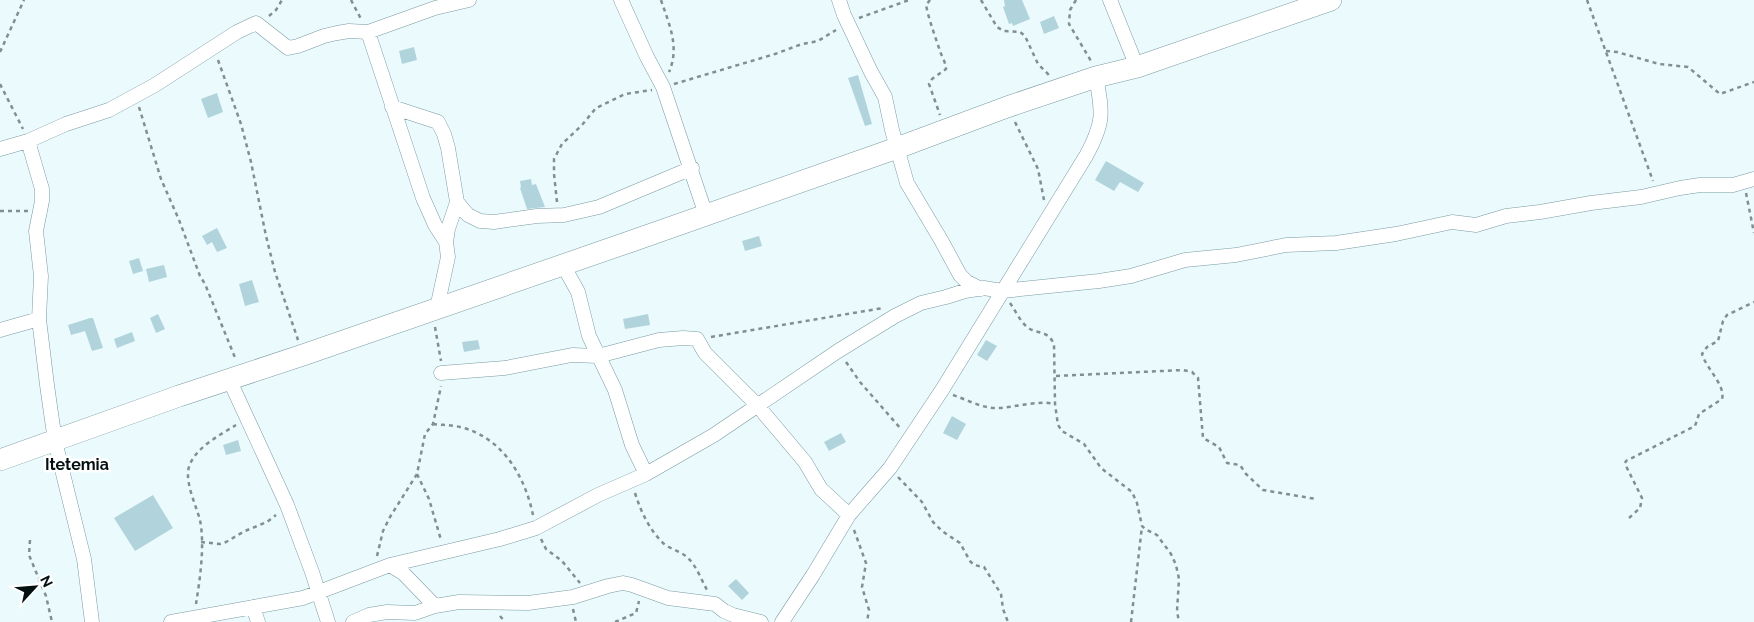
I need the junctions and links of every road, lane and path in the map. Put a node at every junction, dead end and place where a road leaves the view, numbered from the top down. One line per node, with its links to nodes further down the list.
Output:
1 (24, 0): 21 (path)
2 (282, 0): 16 (path)
3 (351, 0): 18 (path)
4 (469, 0): 18 (street)
5 (621, 0): 26 (street)
6 (661, 0): 26 (path)
7 (839, 0): 17 (street)
8 (909, 0): 17 (path)
9 (930, 0): 15 (path)
10 (981, 0): 27 (path)
11 (1076, 0): 23 (path)
12 (1110, 0): 22 (street)
13 (1331, 0): 22 (highway)
14 (1587, 0): 20 (path)
15 (926, 2): 31 (path)
16 (256, 23): 18 (street); 19 (street)
17 (849, 24): 26 (path); 33 (street)
18 (368, 32): 29 (street)
19 (214, 46): 28 (street); 56 (path)
20 (1606, 51): 24 (path); 37 (path)
21 (0, 52)
22 (1137, 67): 23 (highway)
23 (1096, 77): 27 (highway); 42 (street)
24 (1754, 82)
25 (0, 84): 32 (path)
26 (662, 87): 35 (street); 43 (path)
27 (1066, 87): 30 (highway)
28 (136, 96): 32 (street); 60 (path)
29 (392, 106): 38 (street); 45 (street)
30 (1007, 107): 31 (highway); 42 (path)
31 (946, 130): 33 (highway)
32 (28, 141): 34 (street); 40 (street)
33 (897, 148): 41 (highway); 47 (street)
34 (0, 149)
35 (692, 168): 41 (street); 43 (street)
36 (1750, 181): 37 (street); 44 (path)
37 (1658, 194): 48 (street)
38 (457, 202): 43 (street); 45 (street)
39 (0, 211): 40 (path)
40 (40, 213): 52 (street)
41 (706, 215): 46 (highway)
42 (1049, 215): 48 (street)
43 (556, 216)
44 (1754, 233)
45 (446, 242): 51 (street)
46 (563, 265): 51 (highway); 57 (street)
47 (981, 289): 48 (street); 55 (street)
48 (1002, 291): 59 (path); 61 (street)
49 (1754, 302): 76 (path)
50 (888, 306): 54 (path)
51 (437, 308): 56 (highway); 58 (path)
52 (39, 319): 53 (street); 67 (street)
53 (0, 330)
54 (697, 339): 57 (street); 63 (street)
55 (838, 351): 63 (street); 66 (path)
56 (304, 355): 60 (highway)
57 (598, 356): 58 (street); 71 (street)
58 (441, 374): 65 (path)
59 (1056, 376): 62 (path); 73 (path)
60 (235, 377): 64 (street); 67 (highway)
61 (942, 390): 62 (path); 66 (street)
62 (1055, 404): 77 (path)
63 (756, 405): 71 (street); 75 (street)
64 (246, 418): 74 (street); 80 (path)
65 (433, 424): 70 (path); 78 (path)
66 (910, 440): 69 (street)
67 (55, 441): 68 (highway); 92 (street)
68 (0, 460)
69 (890, 468): 75 (street); 101 (path)
70 (417, 474): 81 (path); 83 (path)
71 (646, 474): 72 (street)
72 (630, 480): 78 (street); 87 (path)
73 (1316, 499)
74 (287, 506): 80 (path); 84 (street)
75 (849, 515): 99 (street); 100 (path)
76 (1630, 518)
77 (1142, 526): 102 (path); 103 (path)
78 (536, 528): 81 (street); 85 (path)
79 (30, 540): 91 (path)
80 (201, 542): 90 (path)
81 (444, 551): 82 (street)
82 (390, 564): 83 (street); 88 (street)
83 (373, 571): 84 (street)
84 (318, 592): 89 (street); 95 (street)
85 (587, 592): 86 (street); 88 (street)
86 (649, 592): 87 (street); 97 (path)
87 (714, 604): 98 (street)
88 (435, 606): 96 (street)
89 (252, 607): 90 (street); 94 (street)
90 (194, 618): 93 (street)
91 (52, 622)
92 (92, 622)
93 (171, 622)
94 (258, 622)
95 (328, 622)
96 (353, 622)
97 (615, 622)
98 (761, 622)
99 (780, 622)
100 (867, 622)
101 (1008, 622)
102 (1131, 622)
103 (1180, 622)

